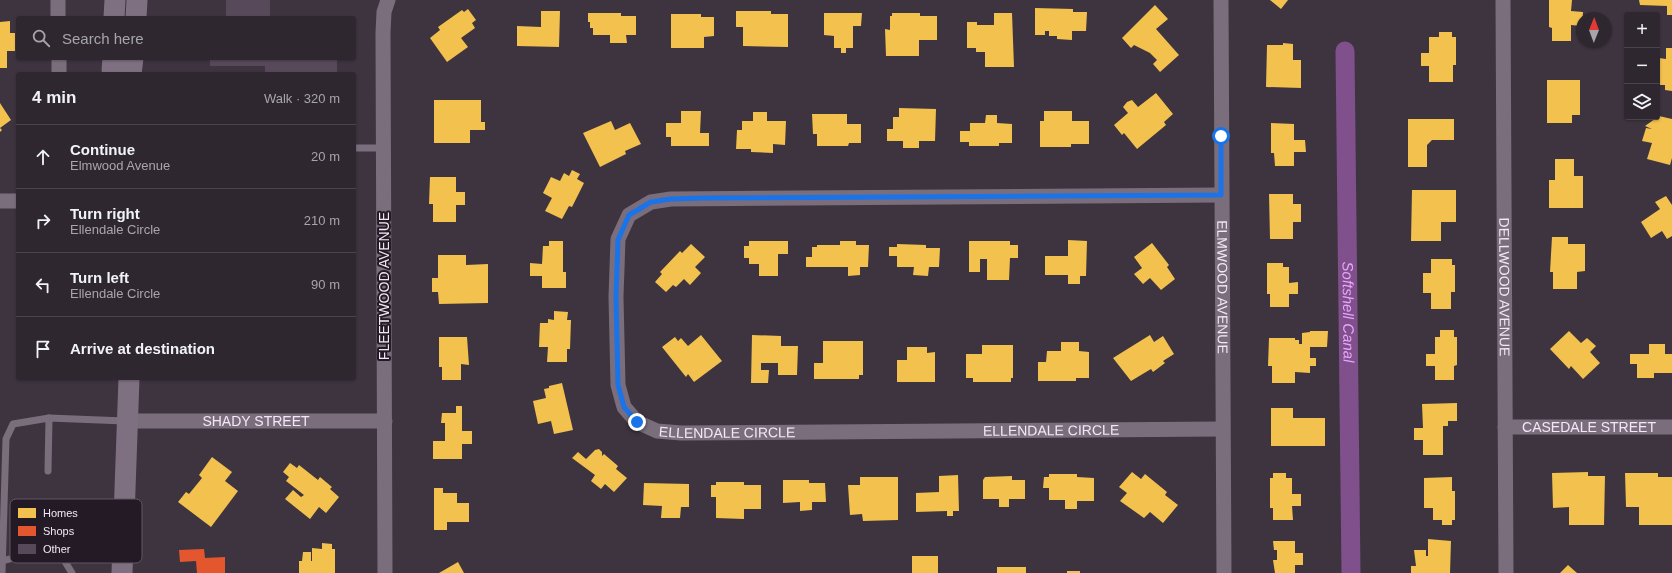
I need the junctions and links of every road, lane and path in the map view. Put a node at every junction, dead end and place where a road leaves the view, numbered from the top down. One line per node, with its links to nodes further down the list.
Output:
1 (58, 0): 6 (street)
2 (137, 0): 7 (main road)
3 (388, 0): 15 (street, FLEETWOOD AVENUE)
4 (1221, 0): 16 (street, ELMWOOD AVENUE)
5 (1503, 0): 24 (street, DELLWOOD AVENUE)
6 (58, 16)
7 (136, 16)
8 (59, 60): 11 (street)
9 (113, 60): 12 (main road)
10 (133, 60): 13 (main road)
11 (59, 72)
12 (114, 72)
13 (131, 72)
14 (356, 148): 15 (lane)
15 (384, 148): 22 (street, FLEETWOOD AVENUE)
16 (1221, 195): 25 (street, ELMWOOD AVENUE); 25 (street, ELLENDALE CIRCLE)
17 (0, 201): 18 (street)
18 (16, 201)
19 (129, 380): 21 (main road)
20 (49, 418): 21 (lane); 26 (lane); 29 (lane)
21 (127, 421): 22 (street, SHADY STREET); 27 (main road)
22 (385, 421): 35 (street, FLEETWOOD AVENUE)
23 (1672, 427): 24 (street, CASEDALE STREET)
24 (1505, 428): 37 (street, DELLWOOD AVENUE)
25 (1222, 429): 36 (street, ELMWOOD AVENUE)
26 (48, 471)
27 (124, 499)
28 (10, 559): 29 (lane)
29 (2, 561): 32 (lane)
30 (66, 563): 33 (lane)
31 (122, 563): 34 (main road)
32 (2, 573)
33 (72, 573)
34 (122, 573)
35 (385, 573)
36 (1224, 573)
37 (1506, 573)

